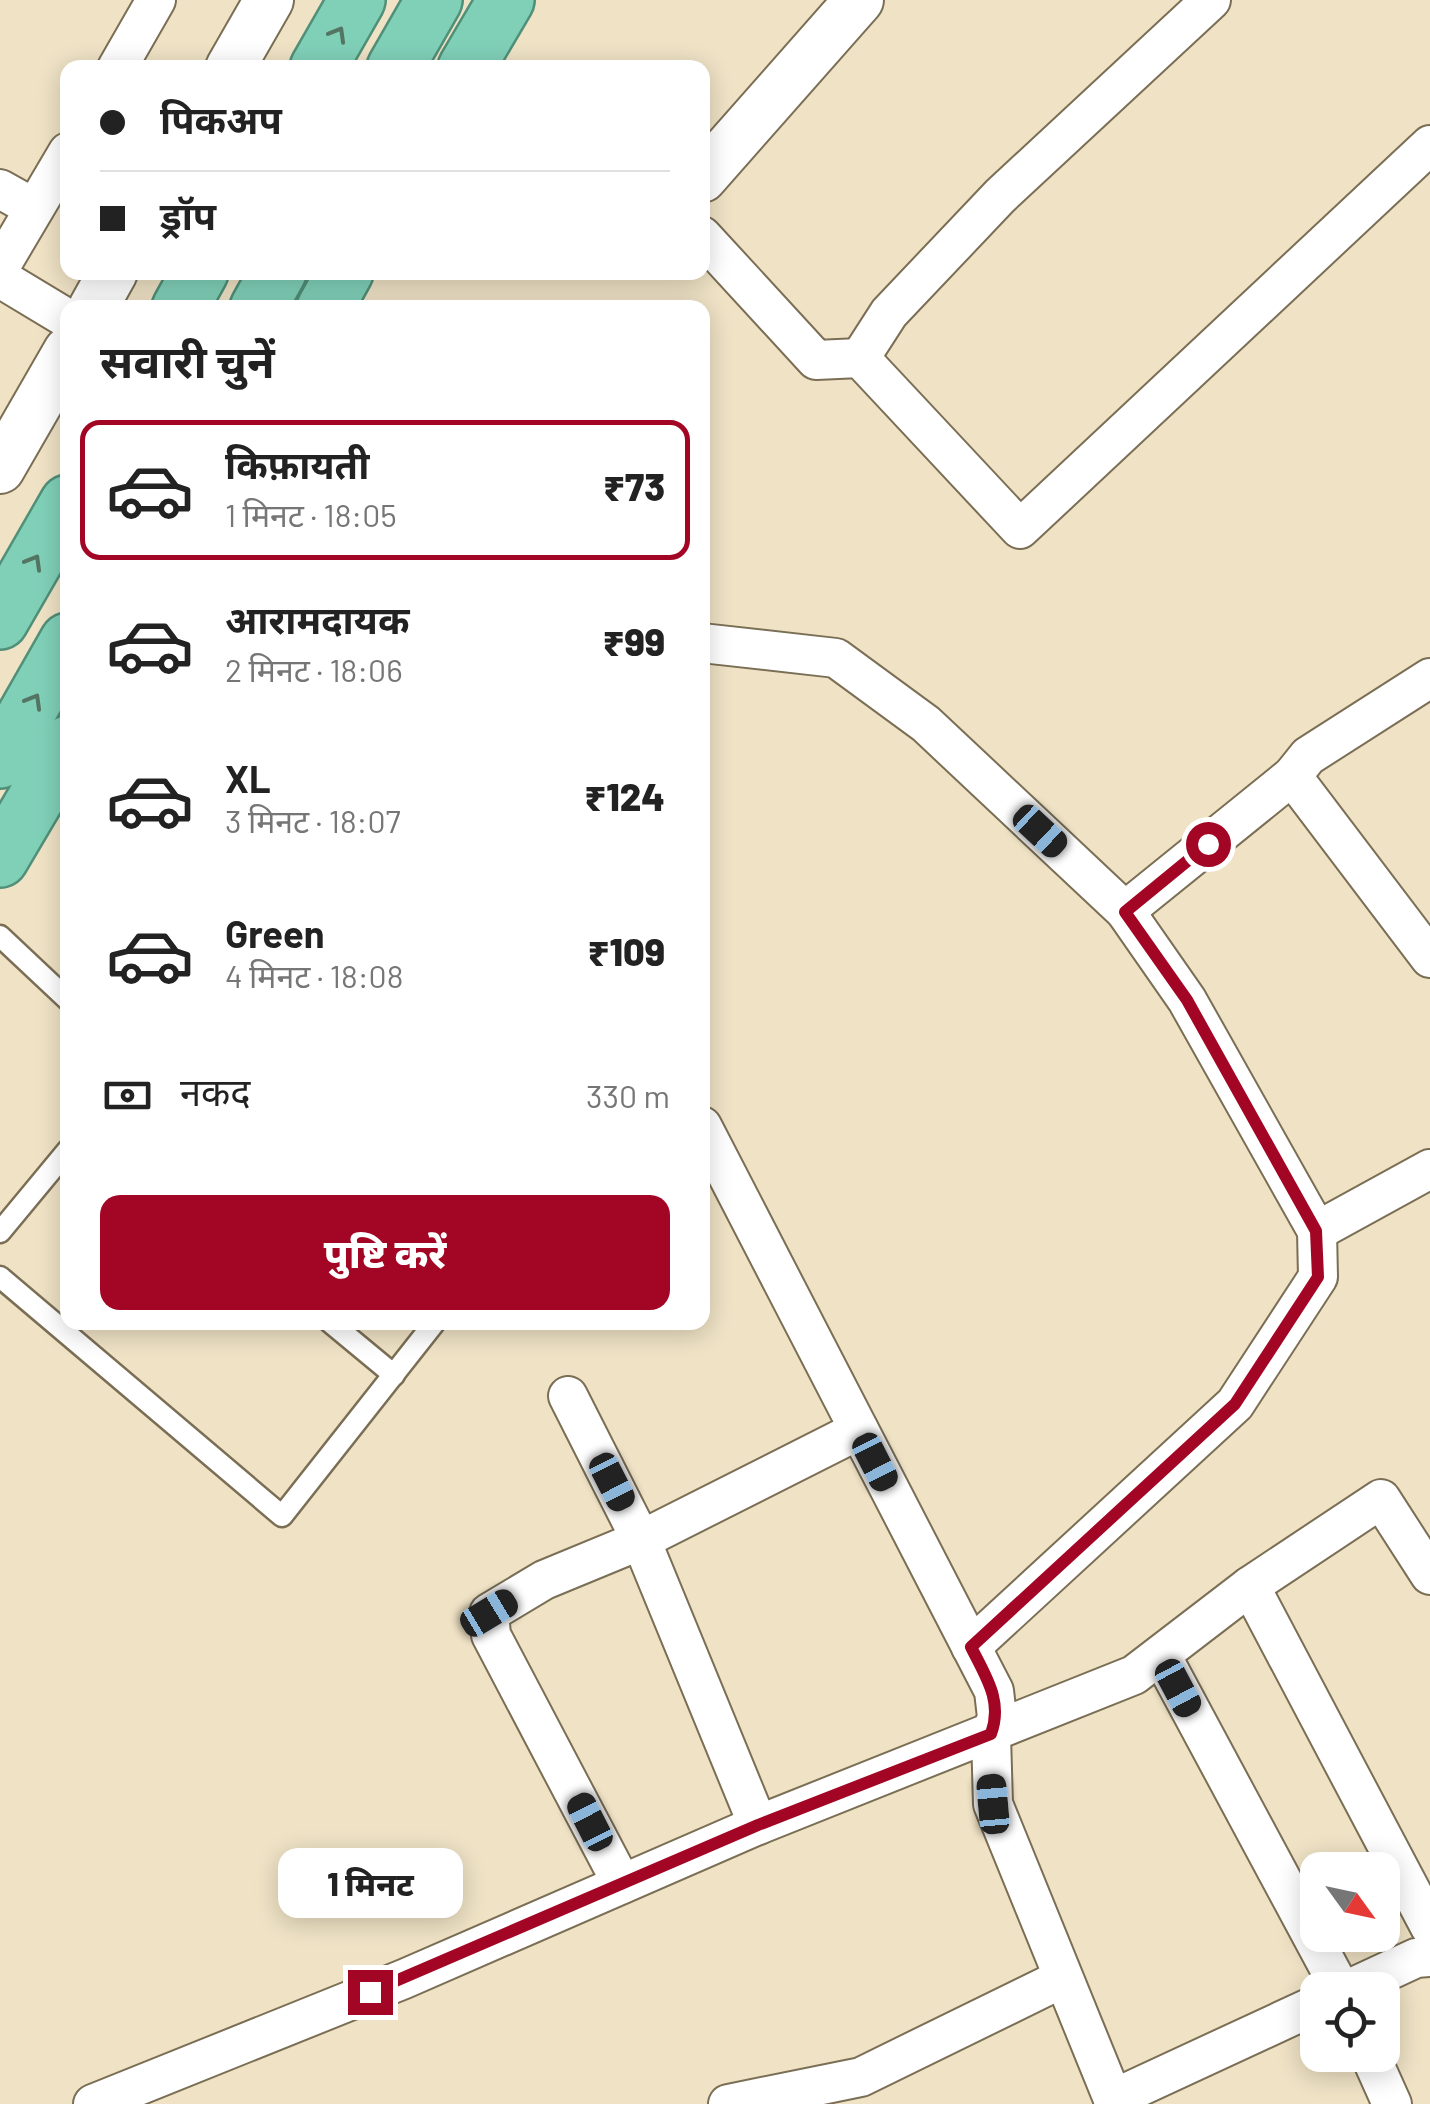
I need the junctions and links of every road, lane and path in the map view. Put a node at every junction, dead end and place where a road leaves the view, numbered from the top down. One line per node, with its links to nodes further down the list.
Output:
1 (156, 0): 8 (street)
2 (269, 0): 9 (street)
3 (357, 0): 10 (highway, one-way to 3)
4 (434, 0): 11 (highway)
5 (506, 0): 12 (highway)
6 (859, 0): 15 (street)
7 (1211, 0): 22 (street)
8 (122, 60)
9 (235, 60)
10 (323, 60)
11 (400, 60)
12 (476, 60)
13 (1430, 145): 22 (street)
14 (60, 165): 17 (street)
15 (710, 169)
16 (0, 189): 17 (street)
17 (34, 208): 19 (street)
18 (710, 245): 22 (street)
19 (0, 267)
20 (0, 278): 21 (street)
21 (60, 314)
22 (860, 358)
23 (60, 365): 24 (street)
24 (0, 469)
25 (60, 517): 26 (highway, one-way to 25)
26 (0, 622)
27 (710, 645): 34 (street)
28 (60, 656): 31 (highway, one-way to 28)
29 (1430, 678): 32 (street)
30 (60, 758): 33 (highway)
31 (0, 760)
32 (1292, 776): 34 (street); 36 (street)
33 (0, 859)
34 (1125, 912): 41 (street)
35 (0, 936): 37 (lane)
36 (1430, 958)
37 (60, 992)
38 (710, 1141): 50 (street)
39 (60, 1160): 42 (lane)
40 (1430, 1169): 41 (street)
41 (1316, 1231): 54 (street)
42 (0, 1232)
43 (0, 1277): 44 (lane)
44 (60, 1328)
45 (63, 1330): 48 (lane)
46 (340, 1330): 48 (lane)
47 (429, 1330): 48 (lane)
48 (394, 1375)
49 (568, 1396): 51 (street)
50 (860, 1430): 51 (street); 54 (street)
51 (642, 1540): 57 (street); 58 (street)
52 (1430, 1575): 53 (street)
53 (1250, 1586): 55 (street); 59 (street)
54 (971, 1647): 56 (street)
55 (1160, 1655): 56 (street); 61 (street)
56 (991, 1734): 57 (street); 63 (street)
57 (758, 1825): 58 (street)
58 (622, 1884): 68 (street)
59 (1430, 1928)
60 (1430, 1957): 62 (street)
61 (1334, 1972)
62 (1384, 1972)
63 (1063, 1978): 66 (street); 67 (street)
64 (1300, 2013): 67 (street)
65 (1378, 2072): 70 (street)
66 (866, 2090): 69 (street)
67 (1114, 2101)
68 (93, 2104)
69 (728, 2104)
70 (1392, 2104)

